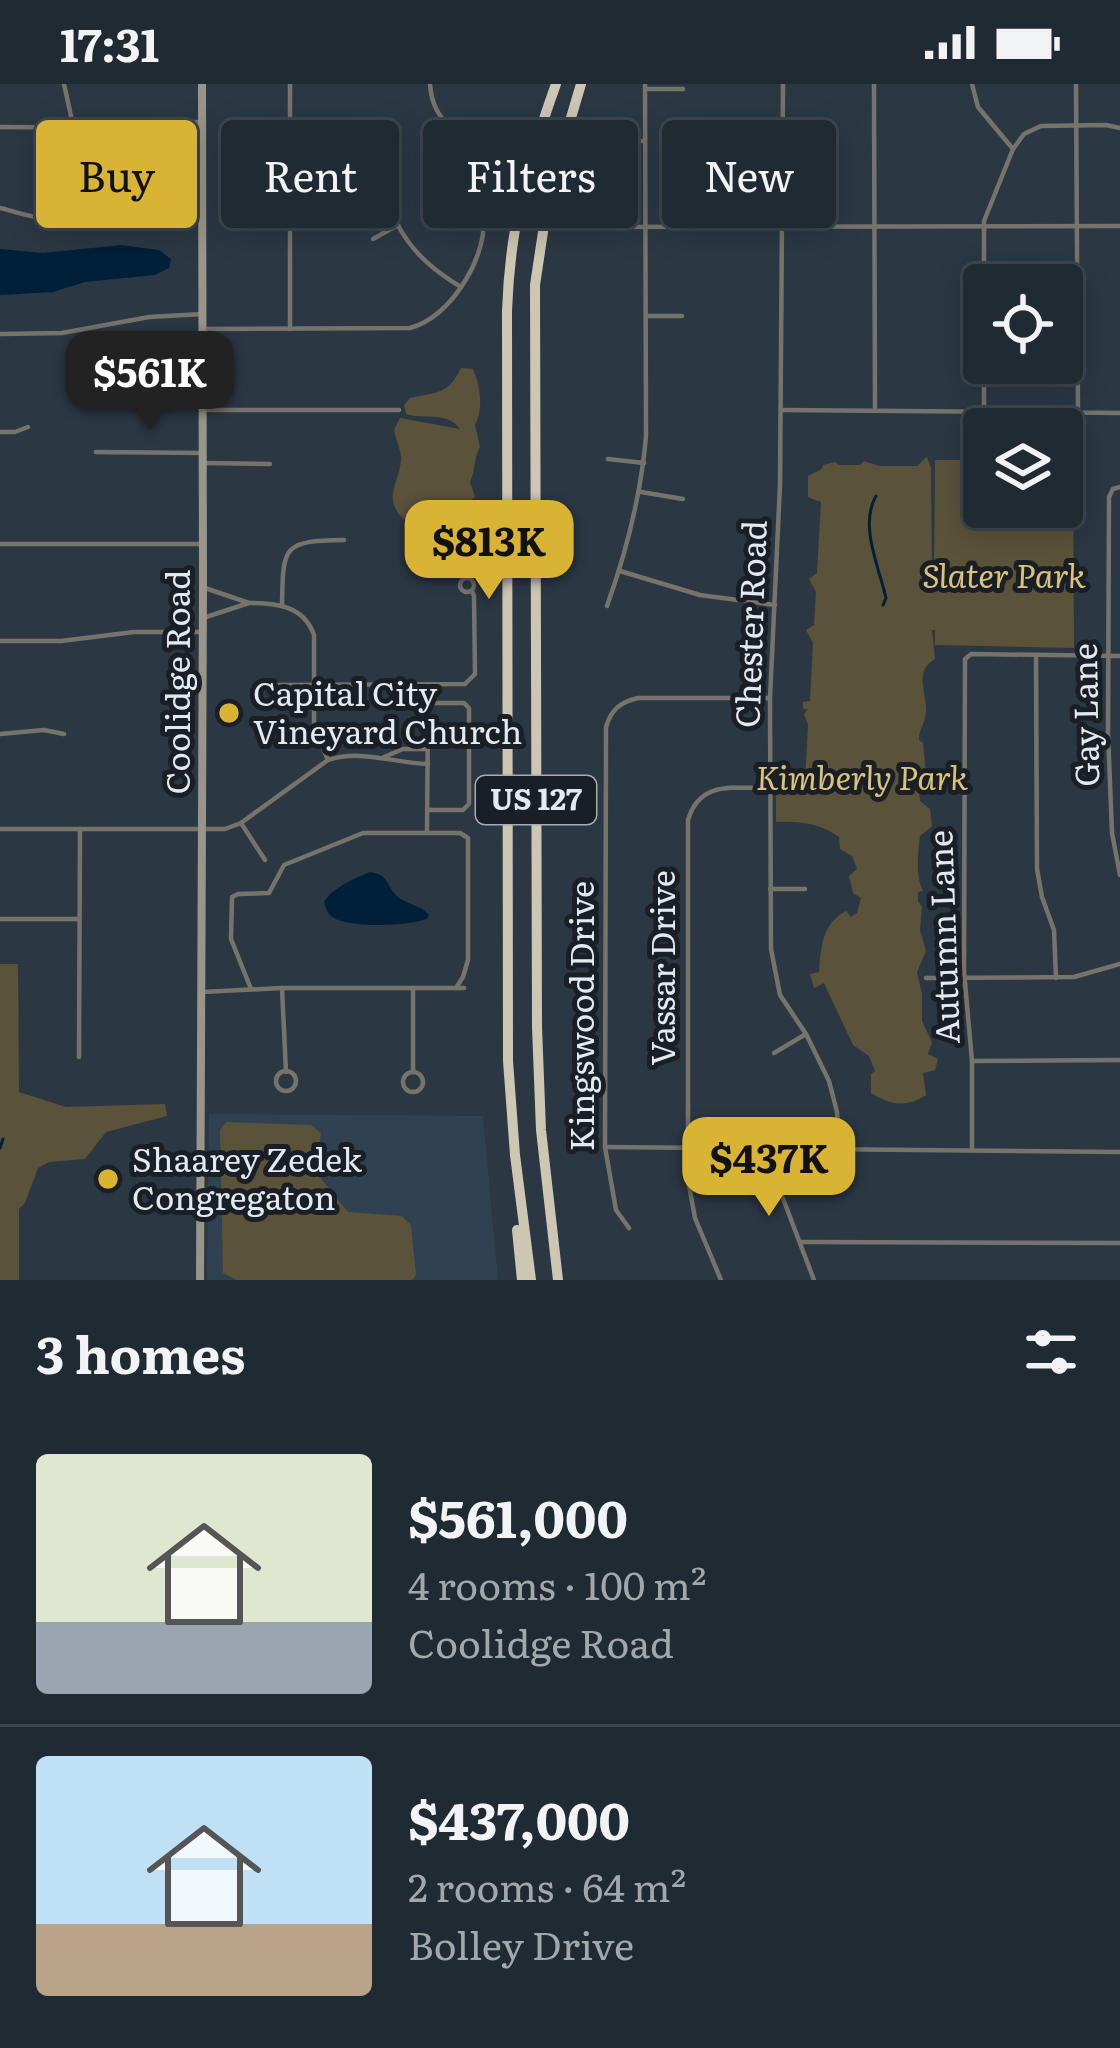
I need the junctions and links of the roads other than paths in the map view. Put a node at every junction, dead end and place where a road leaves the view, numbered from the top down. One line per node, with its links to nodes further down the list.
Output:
1 (202, 84): 17 (street, Coolidge Road)
2 (290, 84): 14 (street)
3 (430, 84): 43 (street)
4 (556, 84): 131 (highway, US 127)
5 (583, 84): 138 (highway, US 127)
6 (783, 84): 15 (street, Chester Road)
7 (874, 84): 40 (street)
8 (972, 84): 26 (street)
9 (1076, 84): 18 (street)
10 (68, 86): 13 (street)
11 (645, 86): 12 (street); 25 (street)
12 (683, 88)
13 (70, 120)
14 (290, 120)
15 (783, 120)
16 (197, 122): 17 (street)
17 (202, 122): 23 (street, Coolidge Road)
18 (1076, 125): 21 (street); 26 (street); 32 (street)
19 (0, 127): 20 (street)
20 (36, 128)
21 (1120, 128)
22 (197, 134): 23 (street)
23 (202, 134): 44 (street, Coolidge Road)
24 (638, 141): 25 (street)
25 (645, 141): 36 (street)
26 (1013, 149): 41 (street)
27 (85, 178): 27 (street)
28 (0, 208): 29 (street)
29 (36, 216)
30 (399, 226): 43 (street)
31 (1120, 226): 32 (street)
32 (1077, 227): 41 (street); 51 (street)
33 (290, 228): 48 (street)
34 (393, 228): 42 (street)
35 (638, 228): 36 (street)
36 (646, 228): 37 (street); 45 (street)
37 (662, 228)
38 (783, 228): 54 (street, Chester Road)
39 (836, 228): 40 (street)
40 (875, 228): 41 (street); 55 (street)
41 (983, 228): 50 (street)
42 (373, 239)
43 (461, 287): 48 (street)
44 (203, 314): 47 (street, Coolidge Road); 49 (street)
45 (646, 316): 46 (street); 64 (street)
46 (682, 316)
47 (203, 328): 48 (street); 52 (street, Coolidge Road)
48 (290, 329)
49 (0, 334)
50 (984, 408)
51 (1078, 408)
52 (203, 410): 53 (street); 62 (street, Coolidge Road)
53 (399, 410)
54 (781, 410): 55 (street); 77 (street, Chester Road)
55 (874, 410): 56 (street)
56 (963, 411)
57 (1083, 413): 58 (street)
58 (1120, 413)
59 (28, 427): 60 (street)
60 (0, 432)
61 (96, 452): 62 (street)
62 (203, 458): 65 (street); 71 (street, Coolidge Road)
63 (608, 459): 64 (street)
64 (644, 463): 67 (street)
65 (270, 464)
66 (1120, 487): 83 (street, Gay Lane)
67 (640, 492): 68 (street); 72 (street)
68 (683, 500)
69 (344, 540): 76 (street)
70 (0, 544): 71 (street)
71 (203, 544): 73 (street, Coolidge Road)
72 (620, 571): 77 (street); 78 (street)
73 (203, 587): 75 (street); 79 (street, Coolidge Road)
74 (472, 591): 86 (street)
75 (250, 603): 76 (street); 79 (street)
76 (282, 605): 86 (street)
77 (775, 605): 87 (street, Chester Road)
78 (607, 606)
79 (203, 618): 80 (street, Coolidge Road)
80 (203, 632): 81 (street); 101 (street, Coolidge Road)
81 (0, 641)
82 (1036, 655): 83 (street); 112 (street, Autumn Lane); 113 (street)
83 (1109, 656): 84 (street); 103 (street, Gay Lane)
84 (1120, 656)
85 (274, 685): 86 (street)
86 (314, 685): 93 (street)
87 (770, 698): 96 (street, Chester Road); 125 (street, Kingswood Drive)
88 (0, 734): 89 (street)
89 (64, 734)
90 (428, 748): 91 (street); 95 (street); 97 (street)
91 (398, 750): 92 (street); 94 (street)
92 (384, 757): 93 (street); 94 (street)
93 (328, 760): 98 (street)
94 (398, 763): 95 (street)
95 (428, 764): 97 (street)
96 (770, 788): 106 (street, Chester Road); 126 (street, Vassar Drive)
97 (428, 810): 102 (street)
98 (242, 823): 101 (street); 104 (street)
99 (0, 829): 100 (street)
100 (80, 829): 101 (street); 109 (street)
101 (201, 830): 117 (street, Coolidge Road)
102 (428, 832): 115 (street); 116 (street)
103 (1116, 832): 105 (street, Gay Lane)
104 (265, 860)
105 (1120, 875)
106 (770, 889): 107 (street); 118 (street, Chester Road)
107 (806, 889)
108 (0, 919): 109 (street)
109 (79, 919): 120 (street)
110 (1120, 964): 113 (street)
111 (926, 978): 112 (street)
112 (965, 978): 113 (street); 122 (street, Autumn Lane)
113 (1056, 978)
114 (282, 988): 115 (street); 116 (street); 123 (street)
115 (413, 988): 124 (street)
116 (251, 989): 117 (street)
117 (202, 992): 135 (street, Coolidge Road)
118 (806, 1034): 119 (street); 128 (street, Chester Road)
119 (774, 1053)
120 (79, 1058)
121 (1120, 1060): 122 (street)
122 (972, 1061): 129 (street, Autumn Lane)
123 (286, 1072)
124 (413, 1072)
125 (605, 1147): 126 (street); 132 (street, Kingswood Drive)
126 (687, 1148): 127 (street); 139 (street, Vassar Drive)
127 (776, 1149): 128 (street); 133 (street)
128 (839, 1149): 129 (street)
129 (973, 1150): 130 (street)
130 (1120, 1152)
131 (514, 1155): 136 (highway); 137 (highway, US 127)
132 (629, 1228)
133 (801, 1242): 134 (street); 140 (street)
134 (1120, 1243)
135 (200, 1280)
136 (522, 1280)
137 (531, 1280)
138 (562, 1280)
139 (721, 1280)
140 (814, 1280)

